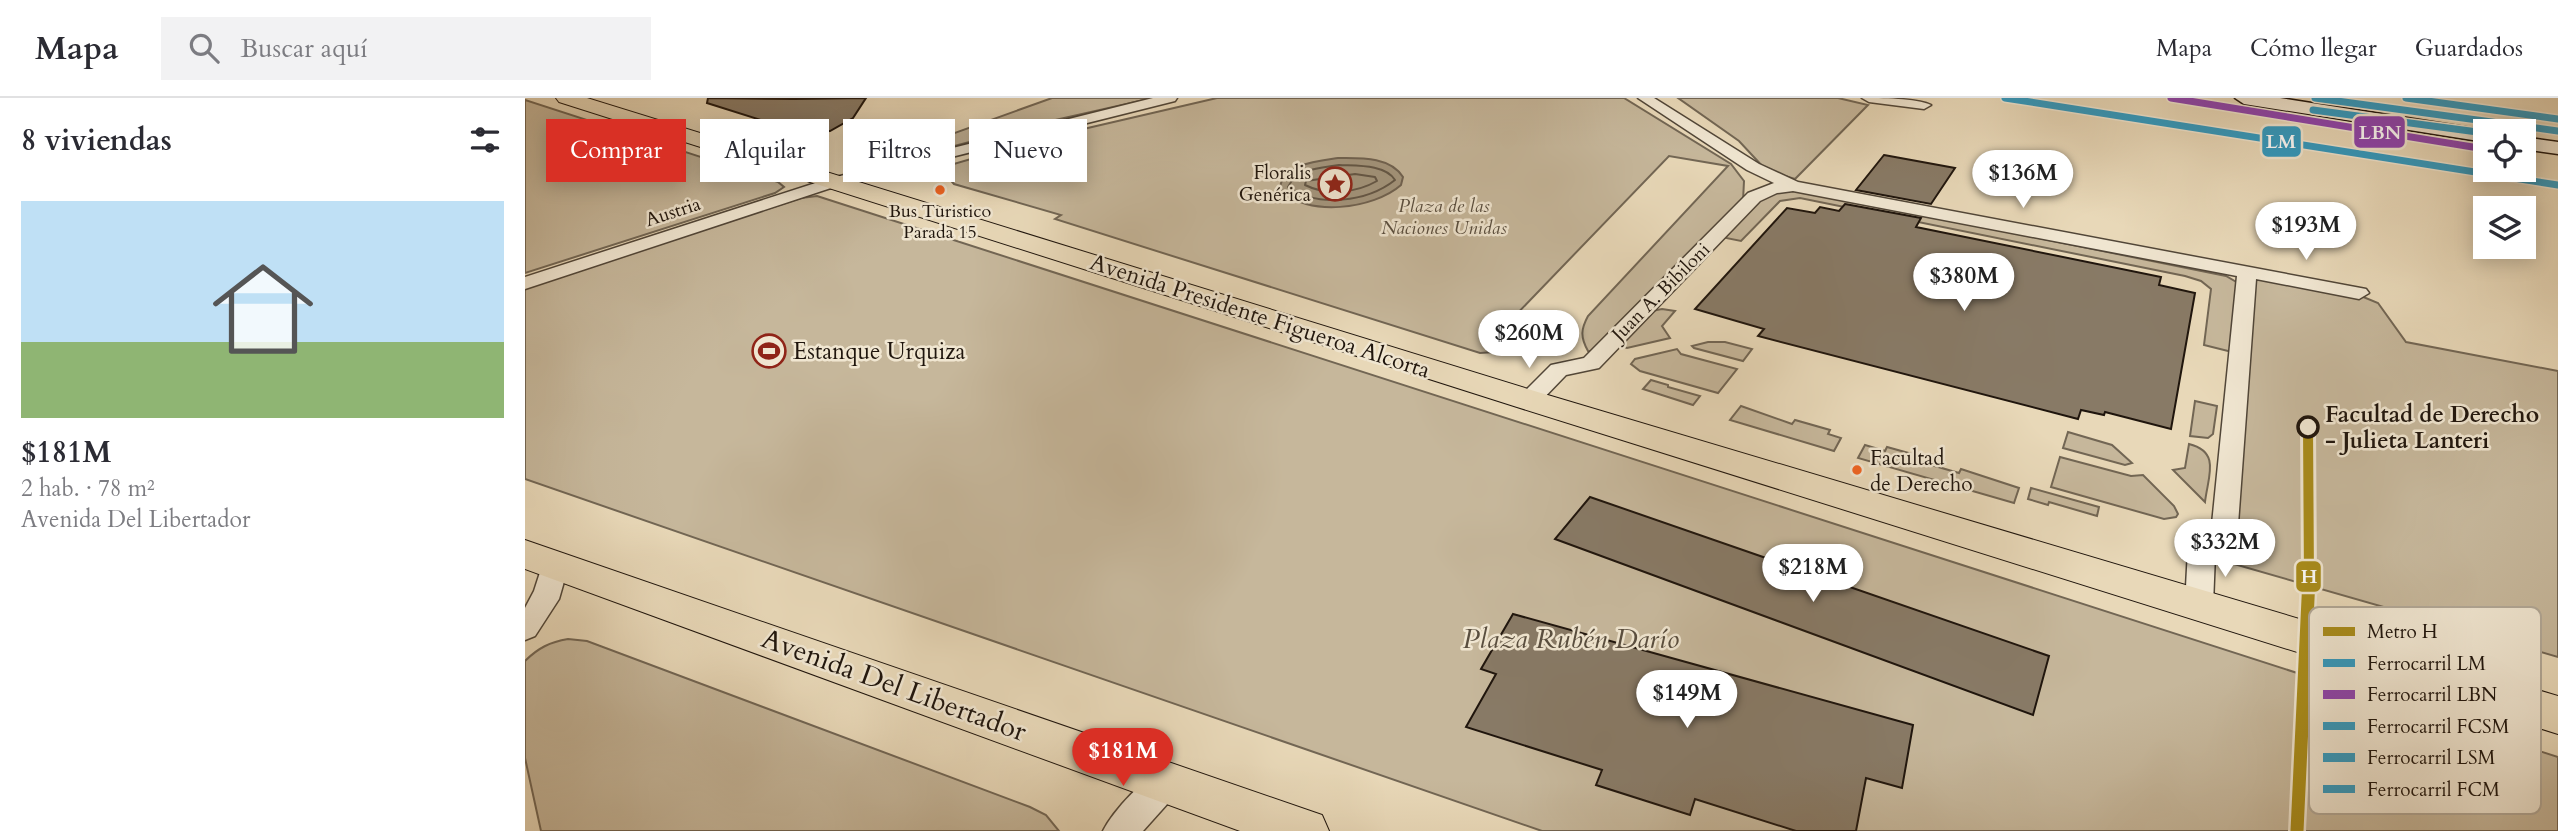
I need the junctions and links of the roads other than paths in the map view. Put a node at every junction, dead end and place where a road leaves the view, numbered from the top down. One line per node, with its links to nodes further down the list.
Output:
1 (566, 98): 11 (main road, Avenida Presidente Figueroa Alcorta)
2 (1170, 98): 11 (street, Austria)
3 (1645, 98): 10 (street)
4 (1868, 98): 6 (street)
5 (2244, 98): 7 (street)
6 (1924, 105)
7 (2473, 134)
8 (2536, 145): 9 (street)
9 (2558, 148)
10 (1743, 161): 12 (street); 13 (street)
11 (834, 183): 15 (street, Austria); 17 (main road, Avenida Presidente Figueroa Alcorta)
12 (1793, 186): 13 (street, Juan A. Bibiloni); 14 (street)
13 (1754, 197): 17 (street, Juan A. Bibiloni)
14 (2246, 272): 16 (street); 19 (street)
15 (525, 283)
16 (2358, 293)
17 (1529, 400): 19 (main road, Avenida Presidente Figueroa Alcorta)
18 (540, 559): 20 (street); 24 (main road, Avenida Del Libertador)
19 (2199, 605): 21 (main road, Avenida Presidente Figueroa Alcorta)
20 (525, 629)
21 (2309, 639)
22 (2541, 710): 23 (main road, Avenida Presidente Figueroa Alcorta)
23 (2558, 715)
24 (1166, 782): 25 (street); 26 (main road, Avenida Del Libertador)
25 (1121, 831)
26 (1303, 831)

